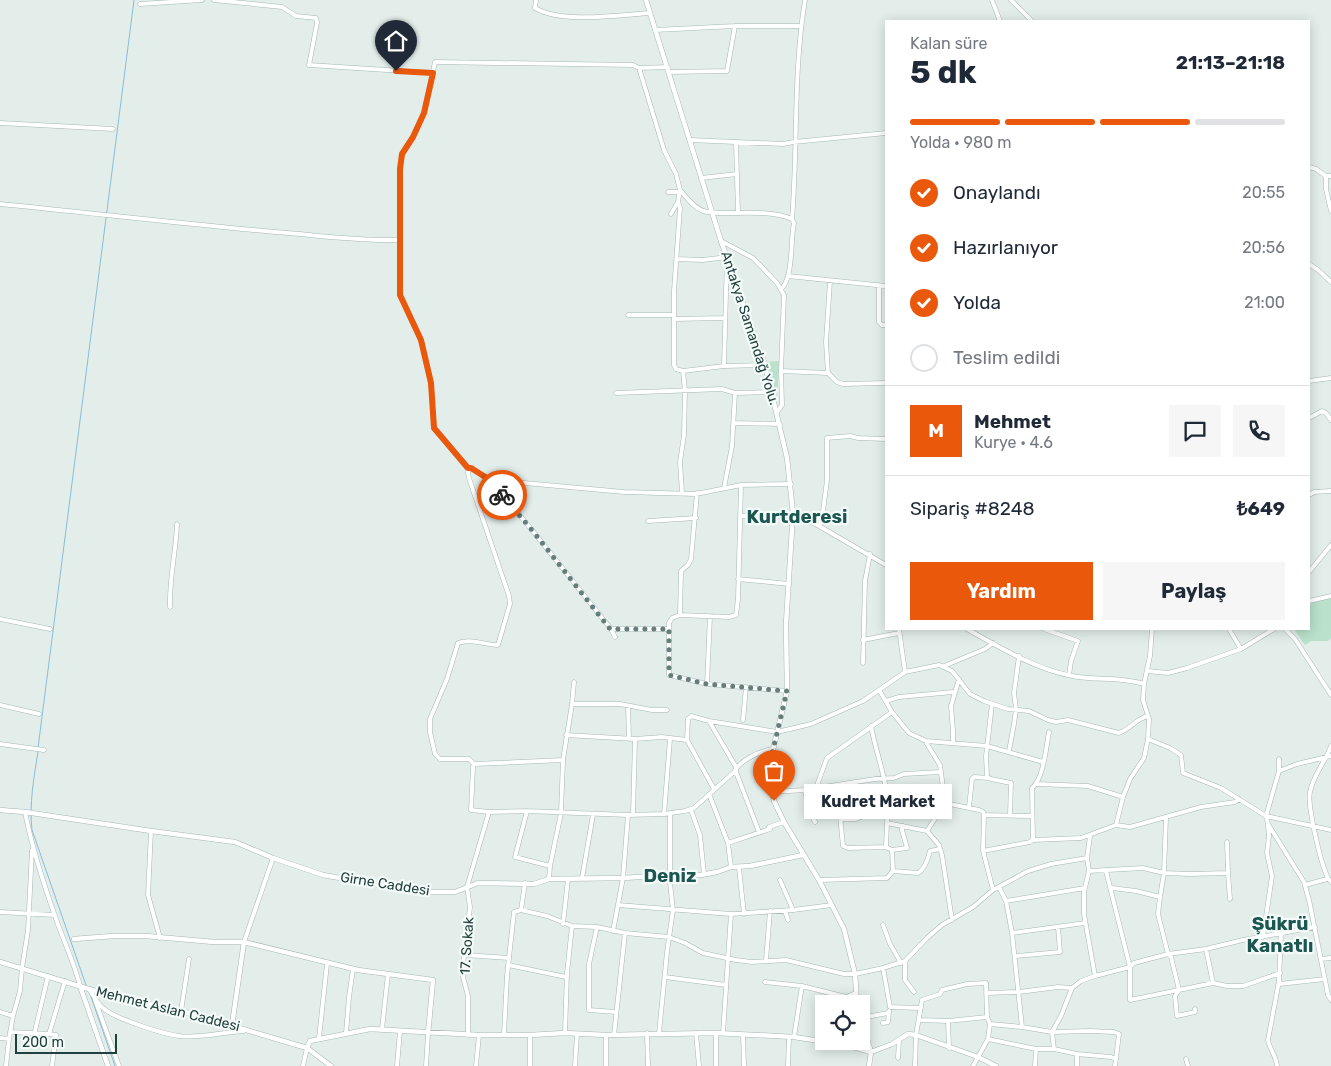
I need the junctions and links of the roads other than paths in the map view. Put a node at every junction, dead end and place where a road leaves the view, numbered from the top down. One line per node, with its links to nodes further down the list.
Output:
1 (202, 0): 8 (street)
2 (214, 0): 17 (street)
3 (536, 0): 9 (street)
4 (646, 0): 9 (street, Antakya Samandağ Yolu.)
5 (804, 0): 13 (street)
6 (992, 0): 10 (street)
7 (1011, 0): 11 (street)
8 (140, 4)
9 (650, 13): 14 (street, Antakya Samandağ Yolu.)
10 (1000, 20)
11 (1031, 20)
12 (735, 26): 13 (street); 14 (street); 16 (street)
13 (800, 26): 23 (street)
14 (656, 30): 16 (street, Antakya Samandağ Yolu.)
15 (639, 68): 16 (street); 17 (street); 29 (street)
16 (668, 69): 21 (street, Antakya Samandağ Yolu.)
17 (433, 73): 38 (street)
18 (0, 123): 19 (street)
19 (113, 128)
20 (885, 133): 23 (street)
21 (690, 140): 22 (street); 28 (street, Antakya Samandağ Yolu.)
22 (736, 142): 23 (street); 25 (street)
23 (794, 142): 37 (street)
24 (1310, 167): 26 (street)
25 (737, 174): 28 (street); 35 (street)
26 (1326, 176): 27 (street); 33 (street)
27 (1331, 176)
28 (701, 178): 34 (street, Antakya Samandağ Yolu.)
29 (680, 191): 30 (street); 31 (street); 34 (street)
30 (668, 192)
31 (678, 202): 36 (street); 41 (street)
32 (0, 204): 38 (street)
33 (1331, 211)
34 (712, 212): 35 (street); 39 (street, Antakya Samandağ Yolu.)
35 (738, 213): 37 (street)
36 (671, 214)
37 (792, 219): 43 (street)
38 (400, 240): 71 (street)
39 (721, 240): 40 (street, Antakya Samandağ Yolu.); 48 (street)
40 (727, 257): 41 (street); 51 (street); 53 (street, Antakya Samandağ Yolu.)
41 (677, 259): 50 (street)
42 (1310, 265): 45 (street)
43 (788, 276): 44 (street); 48 (street)
44 (830, 281): 46 (street); 57 (street)
45 (1331, 282)
46 (879, 285): 47 (street); 52 (street)
47 (885, 286)
48 (781, 289): 56 (street)
49 (628, 315): 50 (street)
50 (674, 317): 51 (street); 55 (street)
51 (724, 318): 54 (street)
52 (885, 325)
53 (765, 365): 54 (street); 63 (street, Antakya Samandağ Yolu.)
54 (724, 366): 55 (street)
55 (683, 371): 61 (street)
56 (781, 371): 57 (street); 65 (street)
57 (828, 374): 60 (street)
58 (1331, 378): 59 (street)
59 (1310, 382)
60 (885, 383)
61 (685, 391): 62 (street); 64 (street); 77 (street)
62 (735, 392): 63 (street); 68 (street)
63 (772, 392): 65 (street, Antakya Samandağ Yolu.)
64 (616, 393)
65 (777, 412): 69 (street, Antakya Samandağ Yolu.)
66 (1310, 417): 67 (street)
67 (1331, 420)
68 (734, 423): 69 (street); 75 (street)
69 (780, 424): 74 (street, Antakya Samandağ Yolu.)
70 (885, 439): 85 (street)
71 (468, 468): 72 (street); 160 (street)
72 (490, 480): 77 (street); 99 (street)
73 (740, 484): 74 (street); 75 (street); 81 (street)
74 (791, 484): 80 (street, Antakya Samandağ Yolu.)
75 (724, 488): 78 (street)
76 (1331, 491): 79 (street)
77 (682, 493): 78 (street)
78 (697, 493): 82 (street)
79 (1310, 494)
80 (793, 515): 81 (street); 85 (street); 91 (street, Antakya Samandağ Yolu.)
81 (740, 516): 90 (street)
82 (696, 518): 83 (street); 95 (street)
83 (648, 521)
84 (177, 524): 94 (street)
85 (819, 526): 87 (street)
86 (1331, 545): 89 (street)
87 (870, 554): 88 (street); 109 (street)
88 (885, 563)
89 (1310, 571)
90 (738, 579): 91 (street); 96 (street)
91 (789, 584): 124 (street, Antakya Samandağ Yolu.)
92 (1331, 596): 93 (street)
93 (1310, 601)
94 (170, 607)
95 (680, 615): 96 (street); 100 (street)
96 (710, 616): 120 (street)
97 (0, 619): 98 (street)
98 (50, 629)
99 (610, 629): 100 (street); 108 (street)
100 (669, 629): 120 (street)
101 (969, 630): 110 (street)
102 (1047, 630): 117 (street)
103 (1152, 630): 115 (street)
104 (1230, 630): 111 (street)
105 (1272, 630): 111 (street)
106 (1286, 630): 126 (street)
107 (899, 631): 109 (street); 116 (street)
108 (615, 637)
109 (863, 640): 113 (street)
110 (993, 643): 112 (street); 114 (street)
111 (1240, 649): 115 (street)
112 (1019, 656): 117 (street); 132 (street)
113 (863, 663)
114 (944, 666): 116 (street); 118 (street)
115 (1146, 671): 121 (street)
116 (905, 672): 123 (street)
117 (1069, 675): 121 (street)
118 (959, 679): 125 (street); 130 (street)
119 (574, 682): 129 (street)
120 (707, 684): 122 (street)
121 (1144, 684): 136 (street)
122 (746, 687): 124 (street); 137 (street)
123 (879, 690): 127 (street); 140 (street)
124 (787, 691): 140 (street, Antakya Samandağ Yolu.)
125 (953, 692): 127 (street); 149 (street)
126 (1331, 695)
127 (886, 701): 134 (street)
128 (0, 704): 135 (street)
129 (572, 704): 131 (street); 142 (street)
130 (992, 704): 132 (street); 151 (street)
131 (628, 706): 133 (street); 143 (street)
132 (1016, 709): 136 (street); 155 (street)
133 (667, 710)
134 (892, 712): 139 (street); 148 (street)
135 (39, 714)
136 (1148, 716): 146 (street)
137 (743, 720)
138 (709, 721): 140 (street); 147 (street); 161 (street)
139 (871, 726): 165 (street); 169 (street)
140 (777, 732): 153 (street, Antakya Samandağ Yolu.)
141 (1049, 732): 159 (street)
142 (566, 735): 143 (street); 158 (street)
143 (629, 738): 144 (street)
144 (635, 738): 145 (street); 187 (street)
145 (670, 738): 147 (street); 185 (street)
146 (1148, 739): 174 (street); 175 (street)
147 (687, 740): 170 (street)
148 (926, 741): 149 (street); 163 (street)
149 (952, 742): 151 (street)
150 (0, 744): 154 (street)
151 (987, 746): 155 (street); 164 (street)
152 (1331, 746): 156 (street)
153 (773, 749): 161 (street); 172 (street, Antakya Samandağ Yolu.)
154 (44, 750)
155 (1009, 751): 159 (street)
156 (1329, 757): 162 (street); 200 (street)
157 (1279, 759): 162 (street)
158 (563, 760): 160 (street); 183 (street)
159 (1043, 762): 167 (street)
160 (474, 764): 181 (street)
161 (736, 767): 170 (street); 204 (street)
162 (1279, 771): 191 (street)
163 (941, 772): 165 (street); 176 (street)
164 (989, 778): 177 (street); 189 (street)
165 (885, 779): 166 (street); 196 (street)
166 (854, 782): 168 (street); 193 (street)
167 (1037, 784): 174 (street); 190 (street)
168 (837, 785): 169 (street); 193 (street)
169 (816, 788): 171 (street)
170 (714, 789): 173 (street)
171 (805, 790): 172 (street); 195 (street)
172 (773, 792): 194 (street, Antakya Samandağ Yolu.)
173 (709, 794): 179 (street); 208 (street)
174 (1123, 797): 198 (street)
175 (1239, 799): 191 (street); 192 (street)
176 (945, 803): 177 (street); 202 (street)
177 (969, 807): 188 (street)
178 (0, 810): 180 (street, Girne Caddesi)
179 (691, 810): 184 (street); 225 (street)
180 (24, 812): 203 (street, Girne Caddesi); 210 (street)
181 (489, 812): 182 (street); 236 (street)
182 (526, 812): 183 (street); 217 (street)
183 (561, 813): 186 (street); 217 (street)
184 (670, 813): 185 (street); 226 (street)
185 (664, 814): 187 (street)
186 (594, 815): 187 (street); 227 (street)
187 (631, 815): 228 (street)
188 (984, 815): 189 (street); 213 (street)
189 (1010, 815): 190 (street)
190 (1032, 816): 206 (street)
191 (1266, 816): 197 (street); 200 (street)
192 (1166, 818): 198 (street); 223 (street)
193 (842, 819): 209 (street)
194 (784, 822): 204 (street); 214 (street, Antakya Samandağ Yolu.)
195 (815, 822)
196 (887, 822): 199 (street); 209 (street)
197 (1268, 824): 235 (street); 270 (street)
198 (1116, 825): 205 (street)
199 (903, 826): 202 (street); 212 (street)
200 (1314, 827): 201 (street); 233 (street)
201 (1331, 830)
202 (927, 831): 211 (street)
203 (151, 832): 215 (street, Girne Caddesi); 271 (street)
204 (759, 832): 208 (street)
205 (1090, 836): 206 (street); 216 (street)
206 (1033, 840): 213 (street)
207 (1227, 842): 224 (street)
208 (728, 843): 218 (street)
209 (886, 847): 212 (street)
210 (32, 848): 252 (street); 255 (street)
211 (940, 849): 220 (street); 257 (street)
212 (892, 850): 220 (street)
213 (983, 850): 240 (street)
214 (803, 855): 219 (street, Girne Caddesi); 232 (street, Antakya Samandağ Yolu.)
215 (272, 858): 236 (street, Girne Caddesi); 273 (street)
216 (1087, 858): 221 (street); 237 (street)
217 (550, 866): 229 (street)
218 (731, 867): 219 (street, Girne Caddesi); 225 (street, Girne Caddesi)
219 (739, 868): 254 (street)
220 (893, 871): 232 (street)
221 (1089, 871): 222 (street); 238 (street)
222 (1106, 871): 223 (street); 239 (street)
223 (1164, 872): 224 (street); 241 (street)
224 (1228, 873): 242 (street)
225 (704, 874): 226 (street, Girne Caddesi)
226 (670, 875): 228 (street, Girne Caddesi); 247 (street)
227 (582, 878): 228 (street, Girne Caddesi); 230 (street, Girne Caddesi)
228 (623, 878): 244 (street)
229 (549, 879): 230 (street, Girne Caddesi); 234 (street, Girne Caddesi)
230 (568, 879): 259 (street)
231 (780, 880): 249 (street)
232 (819, 880): 245 (street, Antakya Samandağ Yolu.)
233 (1329, 880): 235 (street)
234 (525, 884): 236 (street, Girne Caddesi); 246 (street)
235 (1305, 886): 264 (street)
236 (467, 887): 276 (street, 17. Sokak)
237 (1000, 887): 240 (street); 243 (street)
238 (1085, 888): 243 (street); 258 (street)
239 (1112, 888): 241 (street); 288 (street)
240 (993, 890): 257 (street)
241 (1160, 897): 275 (street)
242 (1230, 899)
243 (1006, 901): 267 (street)
244 (618, 905): 247 (street); 265 (street)
245 (832, 905): 249 (street); 293 (street, Antakya Samandağ Yolu.)
246 (521, 910): 259 (street); 278 (street)
247 (673, 910): 253 (street); 269 (street)
248 (785, 910): 249 (street); 250 (street); 256 (street)
249 (793, 910)
250 (770, 911): 254 (street); 283 (street)
251 (0, 912): 252 (street)
252 (28, 914): 255 (street); 289 (street)
253 (732, 914): 254 (street); 279 (street)
254 (744, 914)
255 (55, 916): 305 (street)
256 (788, 920)
257 (952, 920): 285 (street)
258 (1085, 923): 263 (street); 296 (street)
259 (563, 924): 261 (street)
260 (883, 925): 285 (street)
261 (572, 926): 262 (street); 297 (street)
262 (597, 926): 265 (street); 321 (street)
263 (1058, 927): 267 (street); 277 (street)
264 (1314, 927): 268 (street); 282 (street)
265 (613, 932): 266 (street)
266 (625, 933): 269 (street); 321 (street)
267 (1012, 933): 277 (street)
268 (1282, 934): 270 (street); 294 (street)
269 (670, 937): 279 (street); 298 (street)
270 (1264, 937): 274 (street)
271 (160, 938): 272 (street); 273 (street)
272 (74, 939)
273 (244, 942): 286 (street); 330 (street)
274 (1206, 949): 275 (street); 302 (street)
275 (1168, 954): 288 (street); 309 (street)
276 (465, 955): 278 (street); 349 (street, 17. Sokak)
277 (1015, 956): 311 (street)
278 (509, 958): 287 (street)
279 (728, 958): 283 (street); 304 (street)
280 (1331, 958): 282 (street)
281 (189, 959): 319 (street)
282 (1321, 959): 299 (street)
283 (766, 960): 293 (street)
284 (0, 962): 289 (street, Mehmet Aslan Caddesi)
285 (903, 962): 290 (street); 310 (street)
286 (327, 964): 291 (street); 358 (street)
287 (508, 965): 297 (street); 345 (street)
288 (1130, 966): 296 (street); 309 (street)
289 (22, 968): 295 (street, Mehmet Aslan Caddesi); 323 (street)
290 (883, 968): 293 (street); 316 (street)
291 (353, 969): 292 (street); 343 (street)
292 (388, 974): 332 (street); 344 (street)
293 (855, 974): 312 (street, Antakya Samandağ Yolu.)
294 (1280, 974): 302 (street); 303 (street)
295 (48, 976): 300 (street, Mehmet Aslan Caddesi); 348 (street)
296 (1094, 976): 308 (street)
297 (566, 977): 337 (street)
298 (665, 977): 304 (street); 338 (street)
299 (1325, 979): 303 (street); 315 (street)
300 (65, 981): 305 (street, Mehmet Aslan Caddesi); 342 (street)
301 (765, 982): 306 (street)
302 (1213, 983): 309 (street)
303 (1279, 984): 398 (street)
304 (726, 985): 341 (street)
305 (80, 986): 307 (street, Mehmet Aslan Caddesi); 375 (street)
306 (802, 986): 312 (street); 356 (street)
307 (87, 987): 314 (street); 319 (street, Mehmet Aslan Caddesi)
308 (1072, 988): 311 (street); 336 (street)
309 (1179, 990): 318 (street)
310 (914, 992)
311 (1019, 992): 313 (street); 331 (street)
312 (856, 993)
313 (986, 993): 317 (street); 325 (street)
314 (94, 996): 333 (street); 376 (street)
315 (1331, 1000)
316 (890, 1007): 317 (street); 322 (street)
317 (921, 1008): 326 (street)
318 (1195, 1009)
319 (180, 1011): 330 (street, Mehmet Aslan Caddesi)
320 (0, 1012): 323 (street)
321 (616, 1012): 353 (street)
322 (888, 1013): 324 (street); 328 (street)
323 (13, 1016): 335 (street)
324 (870, 1017)
325 (987, 1017): 327 (street); 329 (street)
326 (920, 1020): 327 (street); 355 (street)
327 (948, 1021): 363 (street)
328 (883, 1023)
329 (990, 1024): 331 (street); 360 (street)
330 (232, 1025): 333 (street, Mehmet Aslan Caddesi)
331 (1022, 1027): 336 (street)
332 (382, 1029): 334 (street); 343 (street)
333 (250, 1030): 362 (street, Mehmet Aslan Caddesi)
334 (400, 1031): 344 (street); 379 (street)
335 (10, 1032): 348 (street); 359 (street)
336 (1052, 1032): 366 (street); 371 (street)
337 (565, 1033): 346 (street); 351 (street)
338 (659, 1033): 339 (street); 347 (street)
339 (696, 1033): 340 (street); 386 (street)
340 (716, 1033): 341 (street); 387 (street)
341 (722, 1033): 354 (street)
342 (49, 1034): 348 (street); 374 (street)
343 (346, 1034): 358 (street)
344 (428, 1034): 349 (street); 380 (street)
345 (504, 1034): 350 (street); 351 (street)
346 (576, 1034): 352 (street); 383 (street)
347 (647, 1034): 353 (street); 385 (street)
348 (34, 1035)
349 (468, 1035): 350 (street)
350 (479, 1035): 381 (street)
351 (530, 1035): 382 (street)
352 (606, 1035): 353 (street); 384 (street)
353 (614, 1035)
354 (743, 1035): 356 (street); 388 (street)
355 (916, 1035): 361 (street); 363 (street); 391 (street)
356 (791, 1037): 367 (street); 389 (street)
357 (0, 1038): 359 (street)
358 (319, 1038): 362 (street)
359 (9, 1039): 373 (street)
360 (988, 1039): 365 (street); 370 (street)
361 (899, 1040): 367 (street); 369 (street)
362 (307, 1048): 377 (street); 378 (street, Mehmet Aslan Caddesi)
363 (949, 1048): 370 (street)
364 (870, 1049): 367 (street)
365 (1036, 1049): 366 (street); 394 (street)
366 (1054, 1049): 368 (street)
367 (871, 1052): 390 (street)
368 (1077, 1054): 371 (street); 395 (street)
369 (898, 1058)
370 (978, 1058): 392 (street); 393 (street)
371 (1116, 1059): 396 (street)
372 (1186, 1059): 397 (street)
373 (6, 1066)
374 (52, 1066)
375 (108, 1066)
376 (119, 1066)
377 (303, 1066)
378 (331, 1066)
379 (397, 1066)
380 (426, 1066)
381 (476, 1066)
382 (530, 1066)
383 (575, 1066)
384 (606, 1066)
385 (648, 1066)
386 (699, 1066)
387 (716, 1066)
388 (744, 1066)
389 (788, 1066)
390 (869, 1066)
391 (914, 1066)
392 (973, 1066)
393 (996, 1066)
394 (1036, 1066)
395 (1077, 1066)
396 (1115, 1066)
397 (1188, 1066)
398 (1278, 1066)

